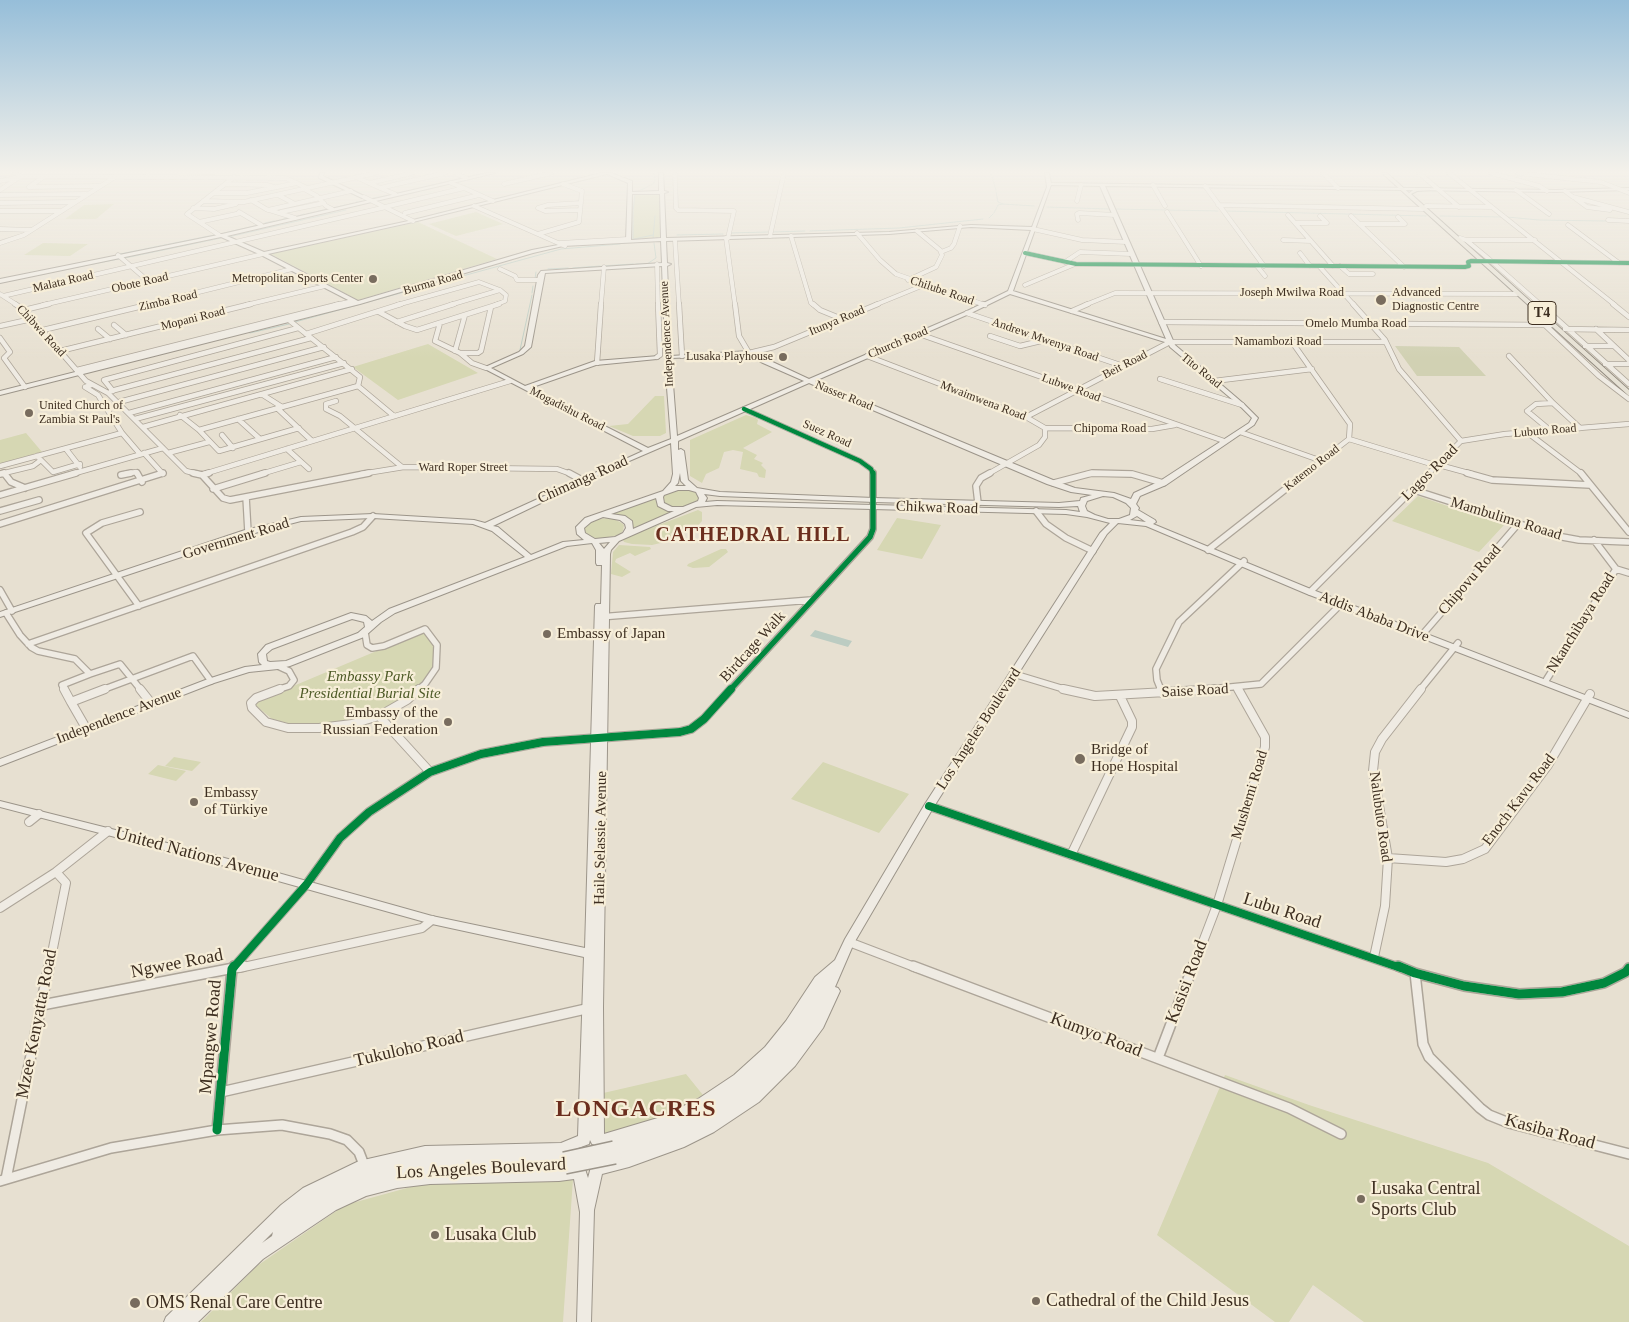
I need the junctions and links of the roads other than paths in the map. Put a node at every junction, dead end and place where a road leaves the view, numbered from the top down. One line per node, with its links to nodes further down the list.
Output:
1 (858, 234): 69 (street, Chilube Road)
2 (24, 235): 36 (street)
3 (220, 235): 34 (main road); 43 (main road)
4 (267, 235): 34 (street, Malata Road)
5 (348, 235): 41 (main road, Obote Road)
6 (540, 235): 37 (street)
7 (628, 235): 32 (main road)
8 (664, 235): 28 (main road, Independence Avenue)
9 (728, 235): 26 (street)
10 (835, 235): 25 (main road, Burma Road)
11 (921, 235): 38 (street)
12 (957, 235): 38 (street)
13 (1031, 235): 39 (main road)
14 (1058, 235): 35 (street)
15 (1123, 235): 35 (main road)
16 (1181, 235): 53 (street)
17 (1240, 235): 55 (street)
18 (1305, 235): 33 (street)
19 (1371, 235): 62 (street)
20 (1456, 235): 44 (main road, T4)
21 (1457, 235): 27 (main road, T4)
22 (1528, 235): 31 (street)
23 (1581, 235): 47 (street)
24 (770, 236): 25 (main road, Burma Road); 26 (main road, Burma Road)
25 (791, 236): 90 (street)
26 (727, 238): 29 (main road, Burma Road); 121 (street)
27 (1462, 239): 31 (street); 44 (main road, T4)
28 (664, 240): 29 (main road, Burma Road); 32 (main road, Burma Road); 50 (main road, Independence Avenue)
29 (675, 240): 122 (street)
30 (1283, 240): 33 (street)
31 (1535, 240): 46 (street)
32 (628, 241): 37 (main road, Burma Road)
33 (1310, 241): 58 (street)
34 (236, 242): 41 (main road); 60 (street, Malata Road)
35 (1126, 242): 42 (main road)
36 (0, 243)
37 (563, 245): 80 (main road, Burma Road)
38 (941, 252): 69 (street)
39 (1026, 253): 45 (street); 75 (main road)
40 (1300, 253): 56 (street)
41 (263, 254): 63 (main road); 70 (street, Obote Road)
42 (1131, 254): 45 (street); 52 (main road)
43 (119, 256): 60 (street); 67 (main road)
44 (1486, 261): 46 (street); 62 (street); 78 (main road, T4); 100 (main road, T4)
45 (1065, 262): 51 (street)
46 (1563, 262): 47 (street); 88 (street)
47 (1620, 263): 48 (street)
48 (1629, 263)
49 (657, 264): 50 (main road); 61 (main road); 126 (street)
50 (666, 264): 127 (main road, Independence Avenue); 189 (main road, Independence Avenue)
51 (1076, 264): 52 (street); 72 (street)
52 (1137, 265): 53 (street); 76 (main road)
53 (1201, 266): 54 (street)
54 (1257, 266): 55 (street); 66 (street)
55 (1264, 266): 56 (street)
56 (1310, 266): 57 (street)
57 (1319, 266): 58 (street); 77 (street, Lagos Road)
58 (1333, 266): 59 (street)
59 (1340, 266): 62 (street); 65 (street)
60 (130, 267): 70 (street); 79 (street, Malata Road)
61 (604, 267): 68 (main road); 130 (street)
62 (1404, 267)
63 (292, 268): 73 (main road); 103 (street, Zimba Road)
64 (500, 269): 68 (street)
65 (1373, 274)
66 (1265, 276)
67 (0, 280)
68 (540, 280): 134 (main road)
69 (908, 280): 71 (street, Chilube Road)
70 (148, 281): 83 (street, Obote Road)
71 (924, 285): 81 (street, Chilube Road); 90 (street, Itunya Road)
72 (1025, 285)
73 (325, 286): 80 (main road); 107 (street, Mopani Road)
74 (500, 290): 82 (street); 85 (street); 92 (street)
75 (1010, 292): 81 (main road, Church Road); 84 (main road, Tito Road)
76 (1148, 293): 77 (street, Joseph Mwilwa Road); 84 (street, Joseph Mwilwa Road); 93 (main road)
77 (1343, 293): 78 (street, Joseph Mwilwa Road); 95 (street, Lagos Road)
78 (1517, 294): 96 (main road, T4)
79 (2, 295): 83 (street, Chibwa Road)
80 (357, 302): 91 (main road, Burma Road); 137 (main road, Burma Road)
81 (985, 305): 86 (main road, Church Road)
82 (491, 307): 87 (street); 120 (street)
83 (24, 310): 89 (street, Chibwa Road)
84 (1072, 311): 113 (main road, Tito Road)
85 (379, 312): 92 (street); 105 (street)
86 (967, 313): 106 (main road, Church Road); 112 (street, Andrew Mwenya Road)
87 (466, 315): 94 (street); 120 (street)
88 (1628, 315)
89 (32, 319): 97 (street); 103 (street, Chibwa Road)
90 (842, 319): 121 (street, Itunya Road)
91 (290, 322): 99 (street); 137 (main road, Burma Road)
92 (397, 322): 94 (street)
93 (1161, 322): 95 (street, Omelo Mumba Road); 113 (main road)
94 (440, 323): 120 (street)
95 (1370, 324): 96 (street, Omelo Mumba Road); 115 (street, Lagos Road)
96 (1549, 325): 131 (main road, T4); 158 (street)
97 (0, 326)
98 (114, 326): 107 (street)
99 (298, 328): 105 (street); 140 (street)
100 (1562, 328): 102 (street); 116 (main road, T4)
101 (98, 329): 111 (street)
102 (1596, 329): 104 (street); 117 (street)
103 (43, 330): 119 (street, Chibwa Road)
104 (1629, 330)
105 (306, 334): 110 (street)
106 (919, 334): 123 (main road, Church Road); 152 (street, Lubwe Road)
107 (126, 335): 111 (street, Mopani Road)
108 (990, 336): 112 (street)
109 (0, 338): 146 (street)
110 (311, 338): 118 (street); 153 (street)
111 (110, 339): 119 (street, Mopani Road)
112 (1046, 340): 133 (street, Andrew Mwenya Road)
113 (1170, 342): 114 (street, Namambozi Road); 133 (street, Beit Road); 142 (main road, Tito Road)
114 (1292, 342): 115 (street, Namambozi Road); 135 (street, Katemo Road)
115 (1386, 342): 193 (street, Lagos Road)
116 (1580, 344): 117 (street); 131 (main road, T4); 131 (street)
117 (1614, 346): 128 (street)
118 (324, 347): 125 (street); 155 (street)
119 (60, 351): 137 (street, Chibwa Road)
120 (457, 352): 134 (street)
121 (749, 353): 122 (main road); 143 (main road, Nasser Road)
122 (682, 356): 127 (main road)
123 (867, 356): 138 (main road, Church Road); 170 (street, Mwaimwena Road)
124 (1509, 356): 161 (street)
125 (336, 357): 129 (street); 162 (street)
126 (657, 357): 130 (main road)
127 (673, 357): 175 (main road, Independence Avenue)
128 (1629, 360)
129 (344, 363): 136 (street); 165 (street)
130 (598, 363): 148 (main road)
131 (1600, 364): 132 (street); 144 (street); 151 (main road, T4); 156 (main road, T4)
132 (1629, 364)
133 (1123, 366): 152 (street, Beit Road)
134 (486, 368): 141 (main road, Mogadishu Road)
135 (1312, 369): 142 (street); 190 (street, Katemo Road)
136 (352, 370): 147 (street); 157 (street)
137 (79, 372): 145 (street, Chibwa Road); 146 (main road, Burma Road); 154 (main road, Burma Road)
138 (821, 376): 143 (main road, Church Road); 150 (main road)
139 (1160, 379): 163 (street)
140 (104, 380): 145 (street); 153 (street)
141 (510, 381): 148 (main road, Mogadishu Road); 169 (street)
142 (1214, 381): 163 (main road, Tito Road)
143 (809, 382): 149 (main road, Church Road); 150 (main road, Nasser Road)
144 (1629, 384)
145 (90, 385): 153 (street); 185 (street, Chibwa Road)
146 (25, 386): 154 (main road, Burma Road)
147 (358, 386): 164 (street); 169 (street)
148 (526, 388): 200 (main road, Mogadishu Road)
149 (793, 388): 150 (main road); 166 (main road, Church Road)
150 (826, 388): 209 (main road, Nasser Road)
151 (1629, 389)
152 (1078, 390): 170 (street, Beit Road); 174 (street, Lubwe Road)
153 (111, 392): 160 (street)
154 (0, 394)
155 (152, 394): 160 (street); 162 (street)
156 (1629, 394)
157 (263, 395): 164 (street); 168 (street)
158 (1629, 399)
159 (336, 401): 180 (street, Ward Roper Street)
160 (119, 402): 167 (street)
161 (1553, 403): 179 (street); 183 (street)
162 (164, 405): 165 (street); 167 (street)
163 (1242, 405): 184 (main road, Tito Road)
164 (280, 408): 172 (street); 177 (street)
165 (173, 409): 168 (street); 171 (street)
166 (744, 409): 182 (main road, Church Road); 234 (street, Suez Road)
167 (129, 413): 171 (street)
168 (182, 416): 176 (street); 181 (street)
169 (394, 416): 180 (street)
170 (1026, 417): 178 (street, Mwaimwena Road)
171 (135, 419): 176 (street)
172 (238, 419): 181 (street); 188 (street)
173 (1629, 424): 179 (street, Lubuto Road)
174 (1175, 425): 178 (street, Chipoma Road); 192 (street, Lubwe Road)
175 (679, 426): 182 (main road); 189 (main road, Independence Avenue)
176 (143, 427): 197 (street)
177 (298, 428): 188 (street); 191 (street)
178 (1045, 428): 209 (street, Mwaimwena Road)
179 (1580, 428): 183 (street, Lubuto Road)
180 (355, 429): 191 (street); 212 (street, Ward Roper Street)
181 (199, 430): 194 (street)
182 (697, 430): 189 (main road, Church Road)
183 (1551, 431): 186 (street, Lubuto Road)
184 (1240, 432): 192 (main road, Tito Road); 206 (street)
185 (122, 433): 196 (street); 202 (street)
186 (1528, 433): 193 (street, Lubuto Road); 222 (street)
187 (222, 435): 198 (street)
188 (260, 439): 198 (street)
189 (677, 439): 195 (main road, Chimanga Road); 203 (main road, Independence Avenue); 225 (main road, Independence Avenue)
190 (1349, 439): 206 (street, Katemo Road); 211 (street)
191 (312, 441): 199 (street)
192 (1224, 441): 221 (main road, Tito Road)
193 (1461, 441): 211 (street, Lagos Road)
194 (208, 442): 198 (street); 201 (street)
195 (657, 447): 200 (main road, Chimanga Road); 203 (main road)
196 (66, 448): 204 (street); 208 (street)
197 (163, 448): 201 (street); 202 (street)
198 (233, 448)
199 (287, 449): 207 (street); 217 (street)
200 (648, 450): 218 (main road, Chimanga Road)
201 (168, 453): 217 (street)
202 (142, 454): 214 (street); 219 (street)
203 (675, 454): 227 (main road, Independence Avenue)
204 (39, 458): 205 (street); 208 (street); 215 (street)
205 (27, 459): 210 (street); 215 (street)
206 (1322, 461): 261 (street, Katemo Road)
207 (301, 462): 213 (street); 224 (street)
208 (80, 464): 214 (street)
209 (1007, 464): 220 (main road, Nasser Road); 235 (street)
210 (0, 466)
211 (1438, 466): 222 (street); 226 (street, Lagos Road)
212 (405, 467): 218 (street, Ward Roper Street); 231 (street)
213 (309, 469)
214 (79, 472): 223 (street)
215 (1, 473): 223 (street)
216 (121, 475): 219 (street)
217 (202, 475): 224 (street)
218 (582, 480): 245 (main road, Chimanga Road)
219 (142, 482): 248 (street)
220 (1052, 482): 221 (street); 229 (main road, Nasser Road); 233 (main road, Nasser Road)
221 (1163, 483): 228 (main road, Tito Road)
222 (1590, 484): 253 (street)
223 (25, 488): 230 (street)
224 (213, 489): 231 (street)
225 (697, 490): 227 (main road, Chikwa Road); 234 (main road, Chikwa Road); 236 (main road)
226 (1414, 490): 249 (street, Mambulima Roaad); 268 (street, Lagos Road)
227 (664, 492): 238 (main road); 243 (main road, Independence Avenue)
228 (1140, 493): 229 (main road, Tito Road); 237 (main road)
229 (1105, 494): 233 (main road, Chikwa Road); 237 (main road, Addis Ababa Drive)
230 (0, 495)
231 (246, 497): 252 (street)
232 (39, 500): 239 (street)
233 (1081, 502): 235 (main road, Chikwa Road); 244 (main road)
234 (874, 503): 235 (main road, Chikwa Road); 236 (main road, Chikwa Road); 240 (main road, Chikwa Road); 269 (street, Birdcage Walk)
235 (978, 503)
236 (696, 505): 238 (main road, Chikwa Road)
237 (1134, 508): 247 (main road, Los Angeles Boulevard); 261 (main road, Addis Ababa Drive)
238 (685, 509): 254 (main road)
239 (0, 511)
240 (1036, 511): 244 (main road, Chikwa Road); 260 (street)
241 (140, 512): 266 (street)
242 (373, 516): 246 (main road, Government Road); 252 (main road, Government Road); 271 (street)
243 (600, 516): 251 (main road, Independence Avenue); 254 (main road)
244 (1090, 516): 247 (main road, Chikwa Road); 260 (main road, Los Angeles Boulevard)
245 (501, 517): 246 (main road); 250 (main road, Chimanga Road)
246 (468, 521): 250 (main road, Government Road)
247 (1118, 521): 260 (main road, Los Angeles Boulevard); 261 (main road, Addis Ababa Drive)
248 (0, 524)
249 (1518, 524): 256 (street, Mambulima Roaad); 277 (street, Chipovu Road)
250 (488, 525): 262 (main road, Government Road)
251 (579, 530): 257 (main road); 259 (main road, Independence Avenue)
252 (248, 532): 266 (main road, Government Road)
253 (1629, 532)
254 (626, 534): 255 (main road)
255 (616, 539): 257 (main road, Independence Avenue); 275 (main road, Haile Selassie Avenue)
256 (1594, 540): 258 (street, Mambulima Roaad); 264 (street, Nkanchibaya Road)
257 (594, 541): 259 (main road, Independence Avenue); 275 (main road, Haile Selassie Avenue)
258 (1629, 542)
259 (566, 544): 262 (main road, Independence Avenue)
260 (1094, 549): 284 (main road, Los Angeles Boulevard)
261 (1210, 549): 263 (main road, Addis Ababa Drive)
262 (529, 557): 272 (main road, Independence Avenue)
263 (1242, 562): 268 (main road, Addis Ababa Drive); 289 (street)
264 (1616, 569): 265 (street); 286 (street, Nkanchibaya Road)
265 (1629, 573)
266 (117, 576): 271 (street); 273 (main road, Government Road)
267 (0, 590): 273 (street)
268 (1311, 590): 270 (main road, Addis Ababa Drive)
269 (811, 600): 275 (street); 298 (street, Birdcage Walk)
270 (1342, 603): 277 (main road, Addis Ababa Drive); 288 (street, Saise Road)
271 (139, 606): 278 (street)
272 (392, 611): 274 (main road, Independence Avenue); 276 (main road, Independence Avenue)
273 (6, 613): 278 (street)
274 (358, 616): 276 (main road); 280 (main road, Independence Avenue)
275 (602, 616): 298 (main road, Haile Selassie Avenue)
276 (366, 631): 281 (main road, Independence Avenue); 296 (street)
277 (1424, 633): 279 (main road, Addis Ababa Drive)
278 (28, 644): 283 (street)
279 (1457, 646): 286 (main road, Addis Ababa Drive); 309 (street, Nalubuto Road)
280 (264, 652): 281 (main road); 282 (main road, Independence Avenue)
281 (278, 666): 282 (main road, Independence Avenue); 296 (street)
282 (238, 672): 287 (main road, Independence Avenue)
283 (90, 674): 285 (street); 292 (street)
284 (1014, 674): 290 (street, Saise Road); 304 (main road, Los Angeles Boulevard)
285 (132, 679): 287 (street); 292 (street); 293 (street)
286 (1546, 679): 291 (main road, Addis Ababa Drive)
287 (211, 681): 293 (main road, Independence Avenue)
288 (1238, 688): 289 (street, Saise Road); 312 (street, Mushemi Road)
289 (1162, 693): 290 (street, Saise Road)
290 (1120, 696): 308 (street)
291 (1588, 696): 294 (main road, Addis Ababa Drive); 295 (main road, Addis Ababa Drive); 309 (street, Enoch Kavu Road)
292 (71, 702): 297 (street)
293 (151, 703): 297 (main road, Independence Avenue)
294 (1629, 709)
295 (1629, 715)
296 (379, 716): 302 (street)
297 (86, 728): 299 (main road, Independence Avenue)
298 (600, 738): 302 (street, Birdcage Walk); 316 (main road, Haile Selassie Avenue)
299 (13, 757): 300 (main road, Independence Avenue); 301 (main road)
300 (0, 762)
301 (0, 768)
302 (430, 772): 311 (street, Mpangwe Road)
303 (0, 804): 305 (main road, United Nations Avenue)
304 (929, 806): 308 (street, Lubu Road); 315 (main road, Los Angeles Boulevard)
305 (39, 814): 306 (street); 307 (main road, United Nations Avenue)
306 (29, 822)
307 (108, 831): 310 (street); 311 (main road, United Nations Avenue)
308 (1071, 855): 312 (street, Lubu Road)
309 (1388, 858): 317 (street, Nalubuto Road)
310 (56, 872): 313 (street); 322 (street, Mzee Kenyatta Road)
311 (306, 885): 314 (main road, United Nations Avenue); 319 (street, Mpangwe Road)
312 (1217, 905): 317 (street, Lubu Road); 324 (street, Kasisi Road)
313 (0, 908)
314 (432, 920): 316 (main road, United Nations Avenue); 319 (street, Ngwee Road)
315 (849, 942): 318 (main road, Los Angeles Boulevard); 324 (street, Kumyo Road)
316 (594, 953): 323 (main road, Haile Selassie Avenue)
317 (1374, 957): 321 (street, Lubu Road)
318 (837, 964): 328 (main road, Los Angeles Boulevard); 331 (main road, Los Angeles Boulevard, bridge); 332 (main road, Los Angeles Boulevard)
319 (232, 969): 322 (street, Ngwee Road); 325 (street, Mpangwe Road)
320 (1628, 971): 321 (street, Lubu Road)
321 (1415, 974): 329 (street, Kasiba Road)
322 (42, 1005): 333 (street, Mzee Kenyatta Road)
323 (592, 1008): 325 (street, Tukuloho Road); 328 (main road, Haile Selassie Avenue)
324 (1158, 1058): 327 (street, Kumyo Road)
325 (221, 1092): 326 (street, Mpangwe Road)
326 (217, 1130): 330 (street); 333 (street)
327 (1341, 1134)
328 (591, 1141): 330 (main road, Los Angeles Boulevard); 331 (main road); 332 (main road, Haile Selassie Avenue)
329 (1629, 1154)
330 (364, 1165): 335 (main road, Los Angeles Boulevard)
331 (572, 1167): 332 (main road, Los Angeles Boulevard); 334 (main road); 335 (main road, Los Angeles Boulevard); 336 (main road, Los Angeles Boulevard)
332 (598, 1170): 334 (main road)
333 (3, 1180)
334 (587, 1212): 339 (main road)
335 (266, 1230): 337 (main road, Los Angeles Boulevard)
336 (272, 1244): 338 (main road, Los Angeles Boulevard)
337 (171, 1322)
338 (187, 1322)
339 (584, 1322)

